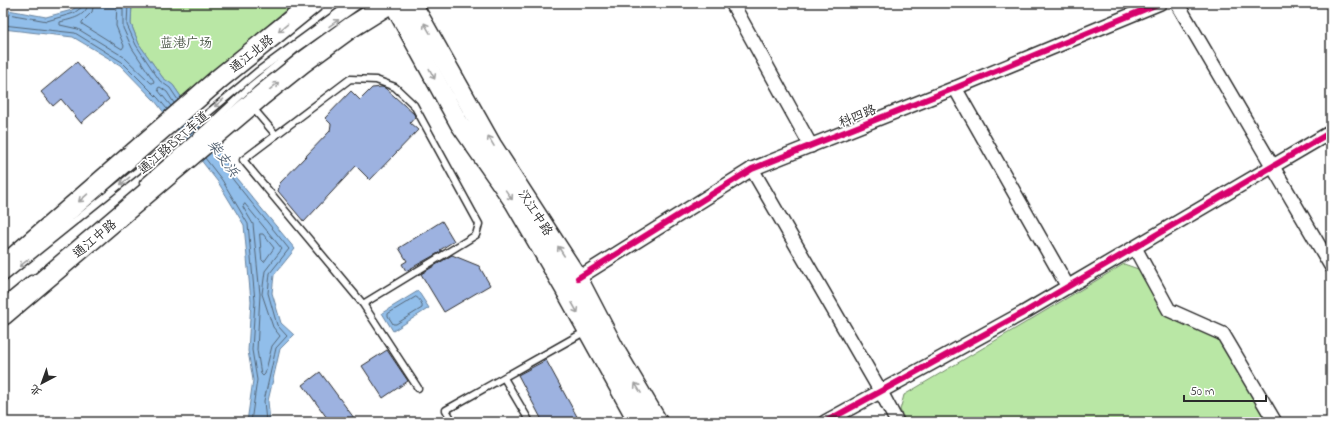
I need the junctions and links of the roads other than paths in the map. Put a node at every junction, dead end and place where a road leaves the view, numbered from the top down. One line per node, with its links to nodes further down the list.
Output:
1 (313, 3): 11 (main road, 通江北路, one-way to 11)
2 (350, 3): 11 (lane, 通江路BRT车道, one-way to 11)
3 (361, 3): 14 (lane, 通江路BRT车道, one-way to 3)
4 (392, 3): 10 (main road, one-way to 4); 31 (main road, 汉江中路, one-way to 31)
5 (412, 3): 25 (main road, 汉江中路, one-way to 5)
6 (732, 3): 16 (street)
7 (1160, 3): 9 (street, 科四路)
8 (1177, 3): 18 (street)
9 (955, 88): 16 (street, 科四路); 27 (street)
10 (250, 105): 14 (main road); 15 (lane)
11 (196, 111): 13 (main road, 通江北路)
12 (1331, 132): 18 (street)
13 (171, 133): 23 (main road, one-way to 23); 26 (lane, 通江路BRT车道, one-way to 26)
14 (209, 133): 17 (main road, 通江中路)
15 (276, 135): 29 (lane); 29 (lane)
16 (811, 146): 19 (street, 科四路)
17 (183, 156): 20 (lane, 通江路BRT车道); 30 (main road, 通江中路)
18 (1272, 166): 21 (street); 22 (street)
19 (752, 169): 25 (street, 科四路); 34 (street)
20 (137, 188)
21 (1135, 248): 27 (street); 41 (street)
22 (1331, 266)
23 (3, 267)
24 (36, 275): 28 (lane)
25 (578, 278): 38 (main road, 汉江中路, one-way to 25)
26 (3, 279)
27 (1068, 287): 34 (street)
28 (3, 302)
29 (363, 304): 33 (lane)
30 (3, 315)
31 (587, 330): 32 (lane); 37 (main road, 汉江中路)
32 (504, 378): 35 (lane); 36 (lane)
33 (418, 388)
34 (881, 392): 39 (street); 40 (street)
35 (453, 422)
36 (530, 422)
37 (638, 422)
38 (658, 422)
39 (825, 422)
40 (897, 422)
41 (1275, 422)

